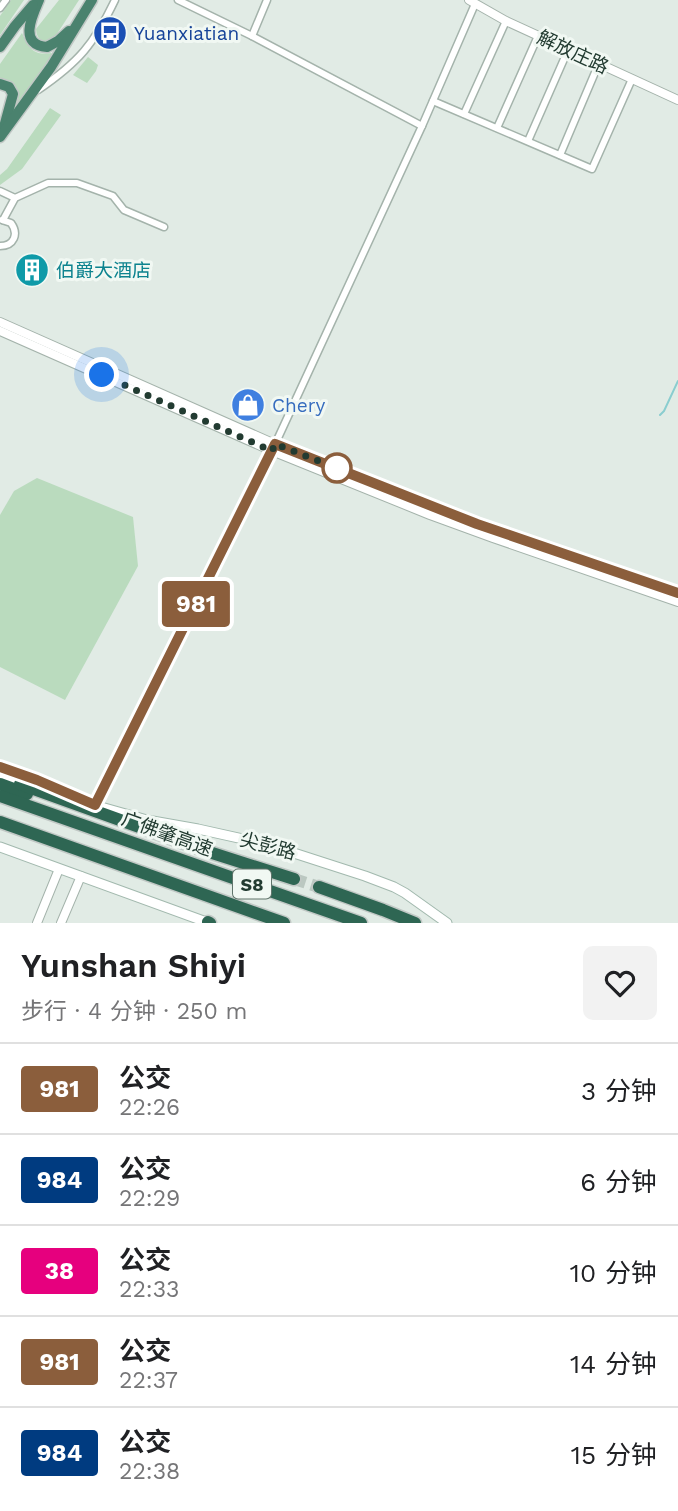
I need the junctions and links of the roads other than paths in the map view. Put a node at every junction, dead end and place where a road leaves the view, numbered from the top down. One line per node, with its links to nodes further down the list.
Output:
1 (6, 0): 8 (street)
2 (38, 0): 10 (highway); 13 (highway)
3 (92, 0): 10 (highway)
4 (115, 0): 18 (street)
5 (178, 0): 11 (street)
6 (267, 0): 11 (street)
7 (472, 2): 9 (street, 解放庄路); 19 (street)
8 (0, 8)
9 (506, 21): 12 (street, 解放庄路); 21 (street)
10 (80, 22): 18 (highway)
11 (253, 36): 22 (street)
12 (538, 36): 14 (street, 解放庄路); 23 (street)
13 (0, 47)
14 (568, 50): 15 (street, 解放庄路); 25 (street)
15 (598, 63): 16 (street, 解放庄路); 26 (street)
16 (632, 79): 20 (street, 解放庄路); 26 (street)
17 (0, 84): 24 (highway)
18 (31, 95): 24 (highway)
19 (433, 100): 21 (street); 22 (street)
20 (678, 100)
21 (464, 114): 23 (street)
22 (422, 125): 34 (street)
23 (496, 128): 25 (street)
24 (0, 137)
25 (528, 141): 26 (street)
26 (559, 155)
27 (0, 191): 28 (street)
28 (15, 198): 29 (street); 30 (street)
29 (2, 220): 31 (street)
30 (164, 227)
31 (0, 246)
32 (0, 322): 34 (street)
33 (0, 331): 34 (street)
34 (274, 447): 35 (street); 36 (street); 42 (street)
35 (678, 593)
36 (678, 602)
37 (0, 767): 42 (street, 尖彭路)
38 (0, 777): 40 (main road)
39 (0, 784): 43 (highway)
40 (20, 784): 42 (main road); 43 (highway)
41 (0, 796): 54 (highway, 广佛肇高速 / S8)
42 (95, 805): 56 (main road, 尖彭路)
43 (109, 816): 48 (highway)
44 (0, 822): 53 (highway, S8)
45 (1, 848): 46 (main road)
46 (59, 869): 47 (main road); 50 (street)
47 (81, 876): 51 (street); 52 (main road)
48 (294, 879)
49 (319, 887): 55 (highway)
50 (37, 923)
51 (61, 923)
52 (209, 923)
53 (284, 923)
54 (361, 923)
55 (415, 923)
56 (447, 923)

